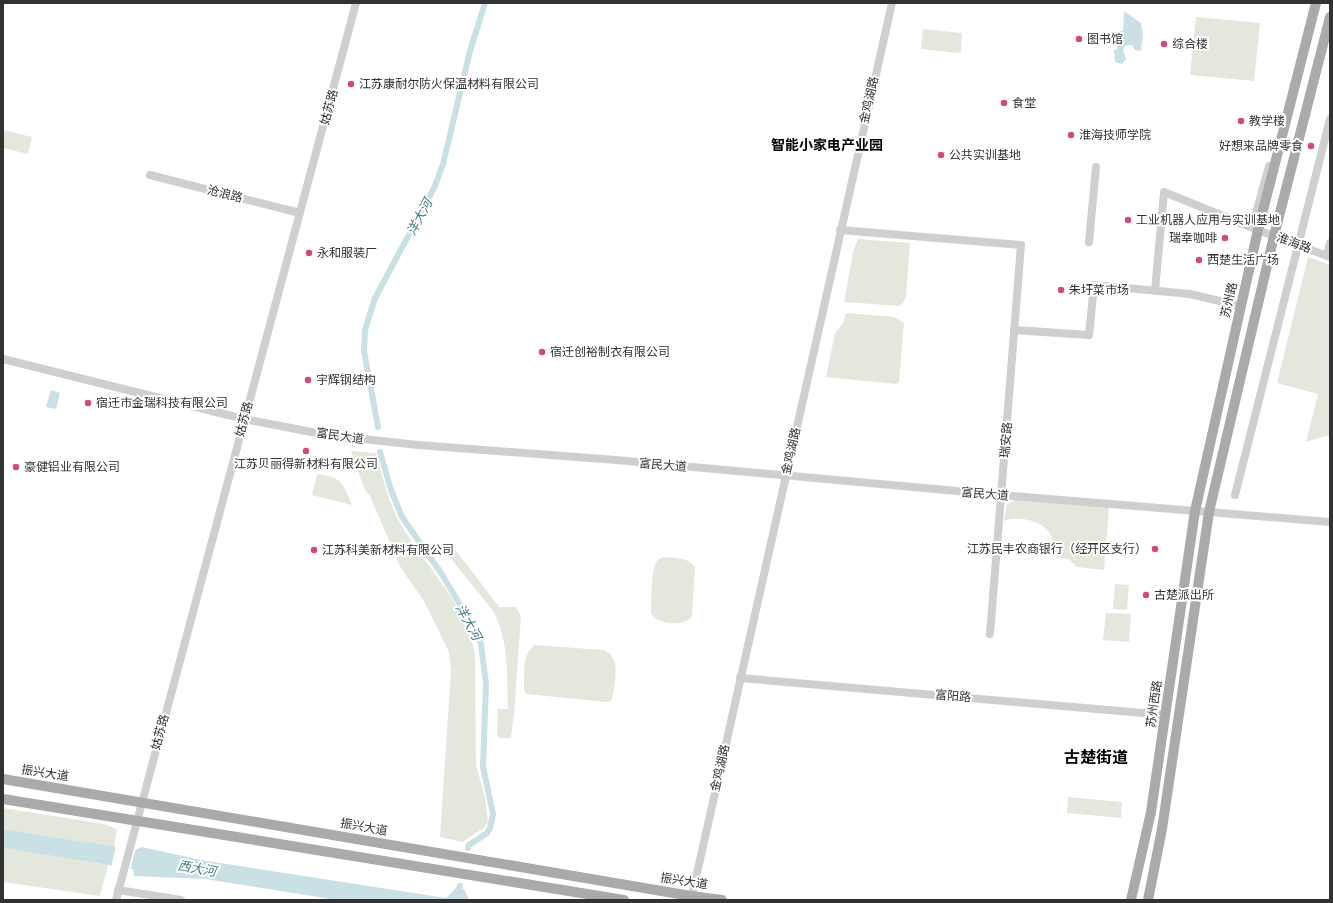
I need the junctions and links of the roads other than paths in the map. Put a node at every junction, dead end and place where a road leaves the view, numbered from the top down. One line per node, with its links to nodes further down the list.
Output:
1 (356, 3): 9 (street, 姑苏路)
2 (892, 3): 11 (street, 金鸡湖路)
3 (1316, 3): 6 (main road, 苏州路)
4 (1330, 16): 13 (main road)
5 (1330, 119): 16 (street)
6 (1283, 132): 10 (street); 12 (main road, 苏州路)
7 (1096, 167): 14 (street)
8 (150, 175): 9 (street, 沧浪路)
9 (300, 213): 22 (street, 姑苏路)
10 (1240, 223): 12 (street, 淮海路); 18 (street, 淮海路)
11 (840, 230): 20 (street, 瑞安路); 23 (street, 金鸡湖路)
12 (1258, 230): 13 (street, 淮海路); 19 (main road, 苏州路)
13 (1274, 236): 16 (street, 淮海路); 27 (main road)
14 (1089, 242)
15 (1330, 243): 17 (street)
16 (1298, 245): 17 (street, 淮海路); 25 (street)
17 (1328, 256)
18 (1155, 290): 19 (street); 20 (street)
19 (1240, 306): 26 (main road, 苏州路)
20 (1014, 330): 24 (street, 瑞安路)
21 (3, 359): 22 (street, 富民大道)
22 (244, 418): 23 (street, 富民大道); 34 (street, 姑苏路)
23 (785, 476): 24 (street, 富民大道); 30 (street, 金鸡湖路)
24 (1001, 495): 26 (street, 富民大道); 29 (street, 瑞安路)
25 (1235, 495)
26 (1195, 511): 27 (street, 富民大道); 31 (main road, 苏州西路)
27 (1209, 512): 28 (street, 富民大道); 43 (main road)
28 (1330, 522)
29 (990, 634)
30 (740, 678): 31 (street, 富阳路); 37 (street, 金鸡湖路)
31 (1166, 715): 42 (main road, 苏州西路)
32 (3, 779): 34 (main road, 振兴大道)
33 (3, 799): 35 (main road)
34 (142, 802): 35 (street, 姑苏路); 37 (main road, 振兴大道)
35 (137, 821): 36 (street, 姑苏路); 40 (main road)
36 (118, 890): 38 (street); 39 (street)
37 (691, 898): 41 (main road, 振兴大道)
38 (116, 900)
39 (181, 900)
40 (624, 900)
41 (722, 900)
42 (1131, 900)
43 (1148, 900)

